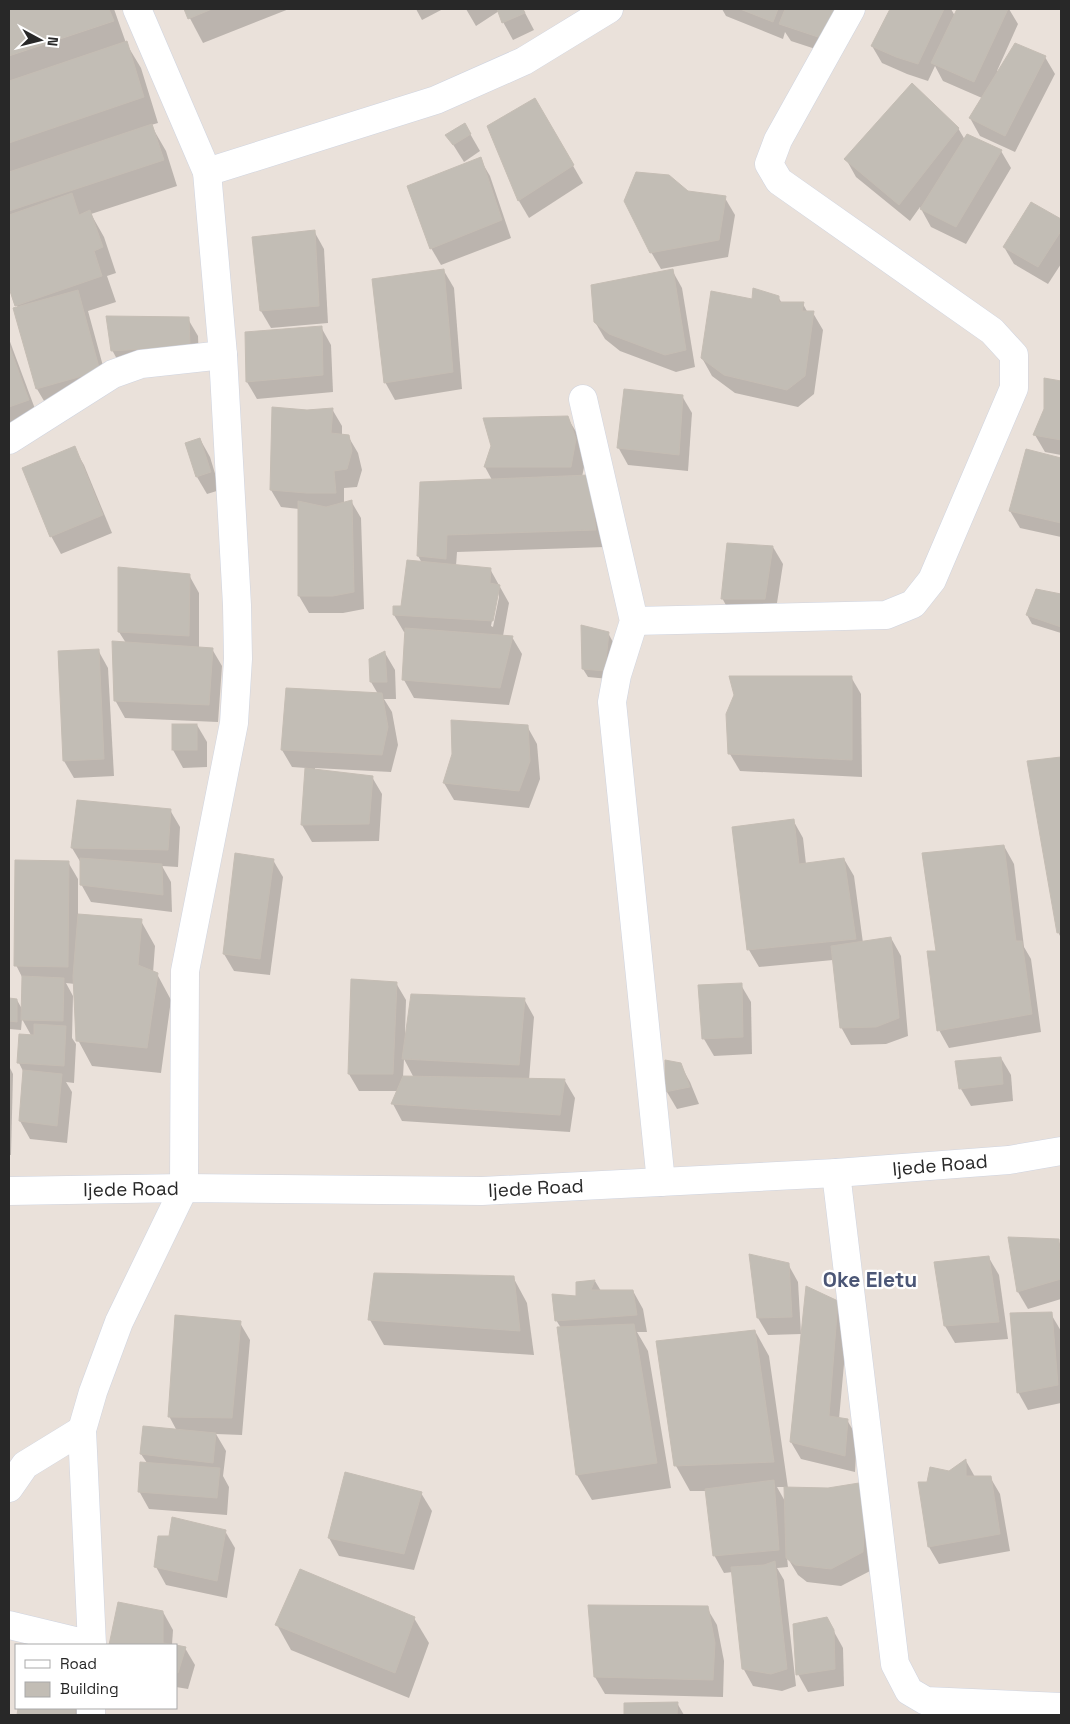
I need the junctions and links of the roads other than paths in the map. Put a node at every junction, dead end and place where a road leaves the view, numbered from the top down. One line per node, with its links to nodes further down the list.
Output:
1 (137, 9): 4 (street)
2 (609, 9): 4 (street)
3 (851, 9): 8 (street)
4 (207, 172): 5 (street)
5 (223, 355): 7 (street); 12 (street)
6 (583, 399): 8 (street)
7 (9, 440)
8 (634, 621): 11 (street)
9 (1061, 1151): 10 (street, Ijede Road)
10 (836, 1173): 11 (street, Ijede Road); 19 (street)
11 (661, 1182): 12 (street, Ijede Road)
12 (184, 1188): 13 (street, Ijede Road); 14 (street)
13 (9, 1191)
14 (82, 1430): 15 (street); 18 (street)
15 (9, 1488)
16 (9, 1625): 17 (street)
17 (88, 1644)
18 (92, 1644)
19 (1061, 1707)

